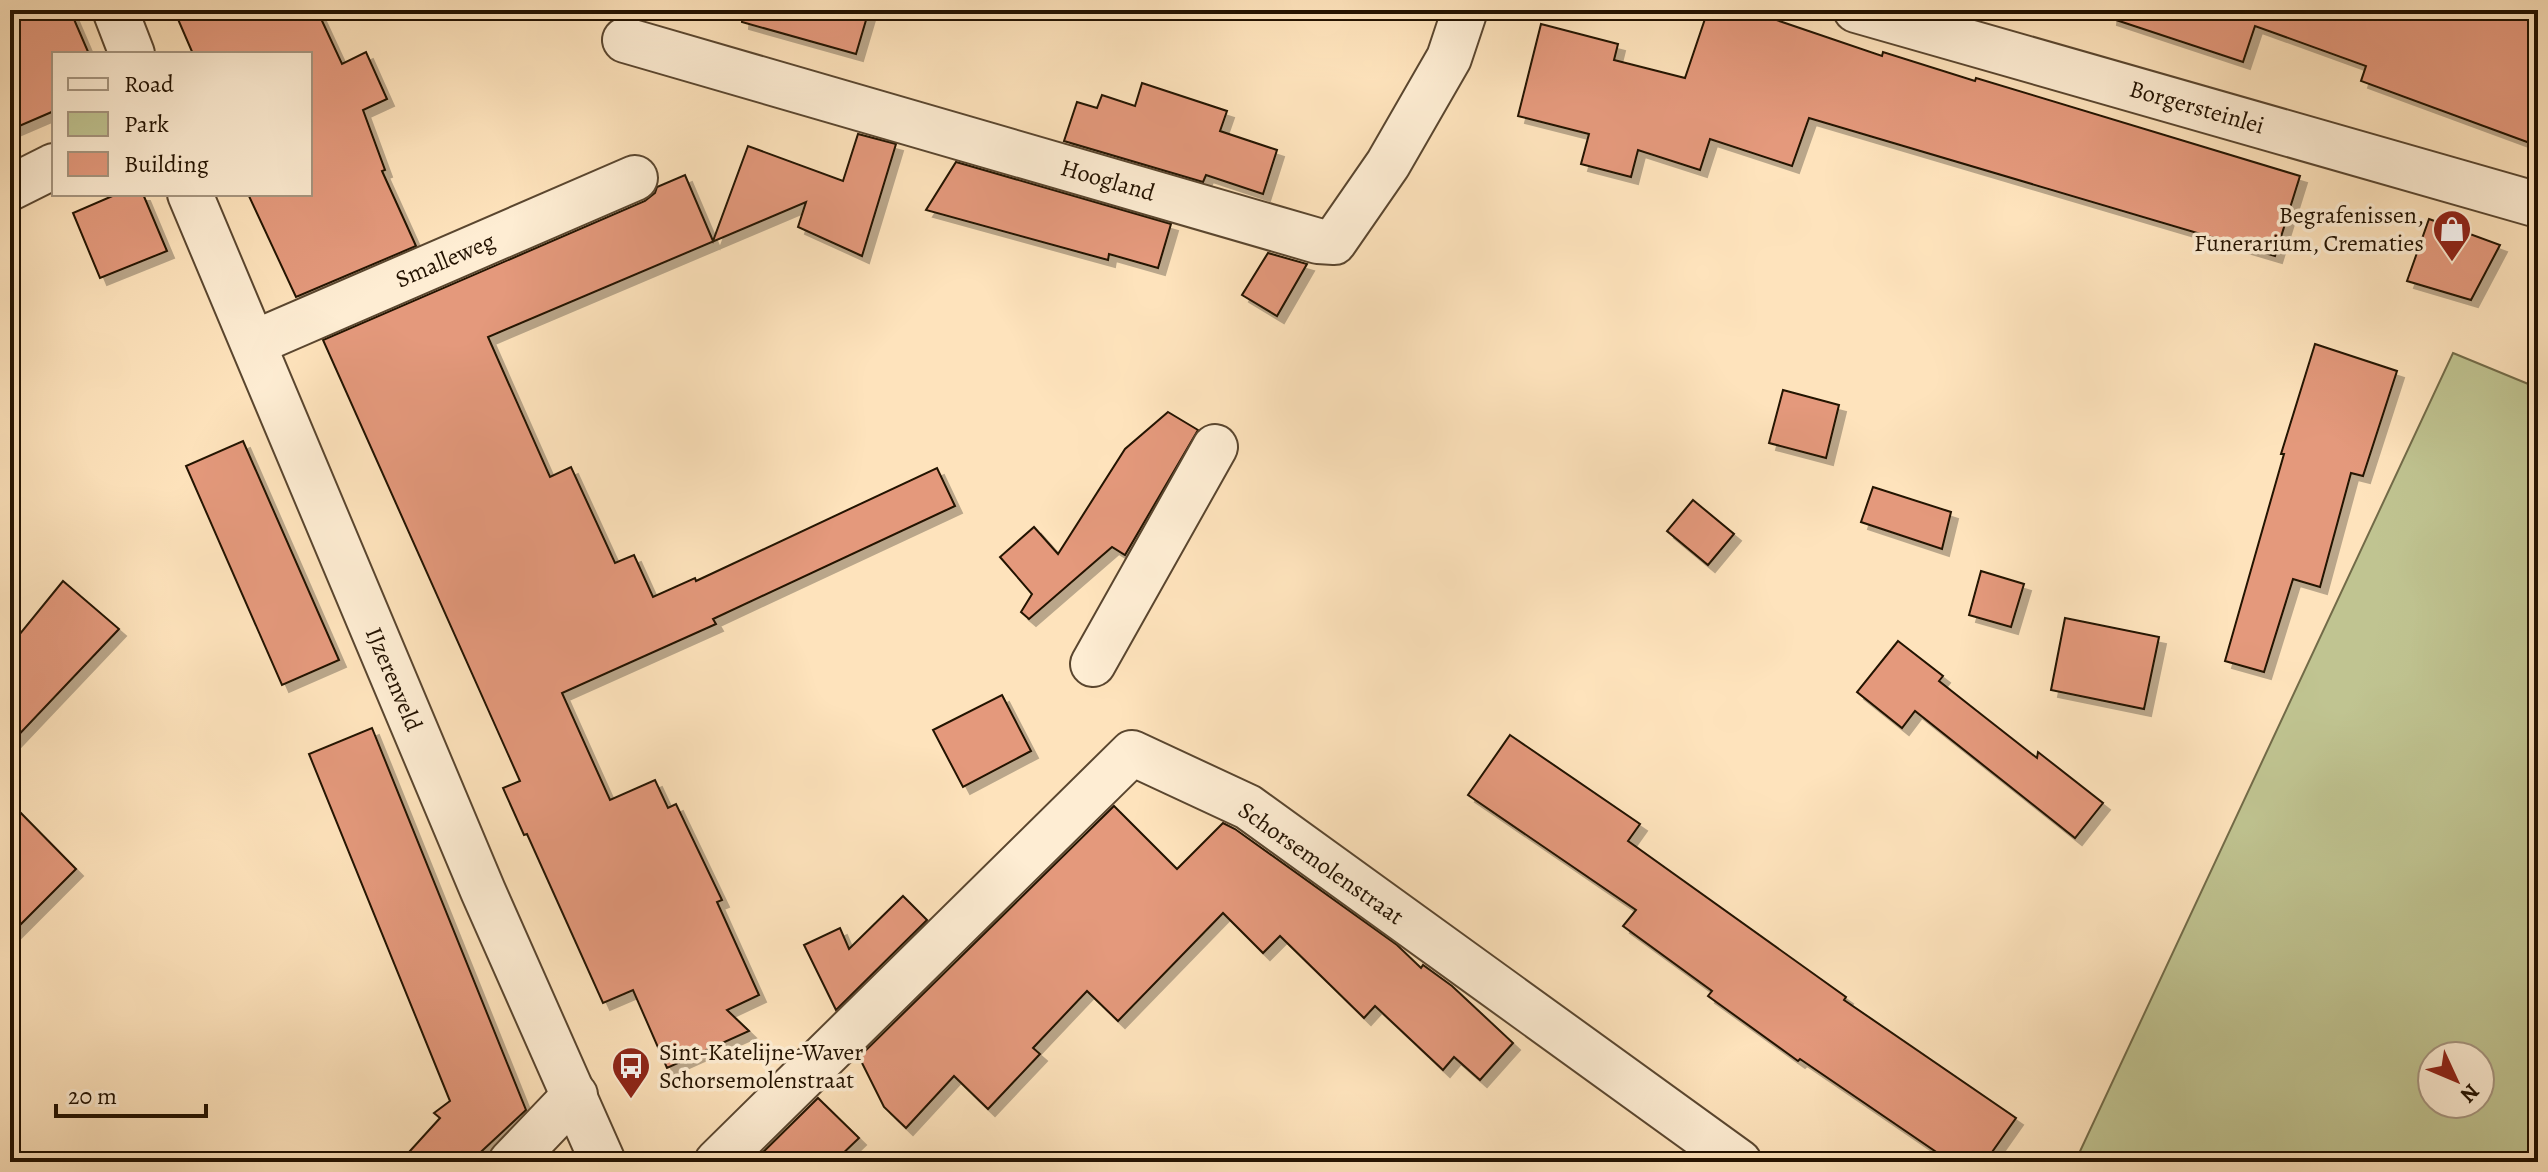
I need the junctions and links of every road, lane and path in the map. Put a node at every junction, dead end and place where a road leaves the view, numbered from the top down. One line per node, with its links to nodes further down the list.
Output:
1 (115, 10): 5 (street)
2 (1465, 10): 4 (street, Hoogland)
3 (1856, 10): 10 (street, Borgersteinlei)
4 (625, 40)
5 (131, 52)
6 (52, 167): 8 (street)
7 (635, 178): 11 (street, Smalleweg)
8 (10, 188)
9 (191, 196): 11 (street, IJzerenveld)
10 (2538, 205)
11 (254, 343): 14 (street, IJzerenveld)
12 (1215, 447): 13 (street)
13 (1093, 664)
14 (575, 1095): 15 (street); 16 (street, IJzerenveld)
15 (511, 1162)
16 (603, 1162)
17 (717, 1162): 18 (street, Schorsemolenstraat)
18 (1739, 1162)

